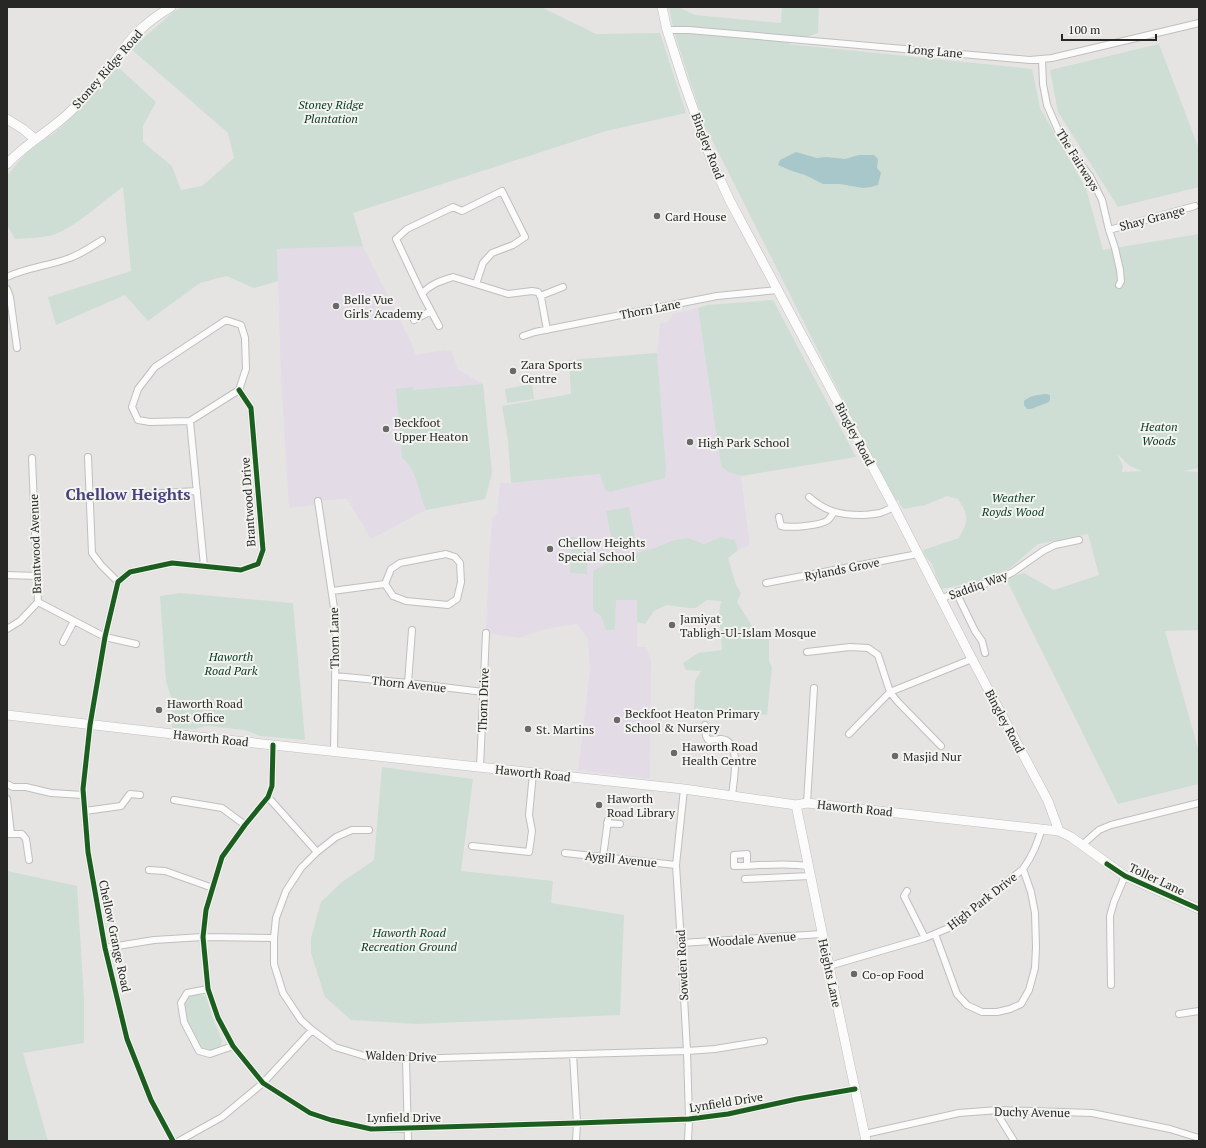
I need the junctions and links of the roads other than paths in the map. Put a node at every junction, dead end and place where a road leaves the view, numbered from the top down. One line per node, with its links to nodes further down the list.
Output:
1 (171, 7): 7 (main road, Stoney Ridge Road)
2 (662, 7): 4 (main road, Bingley Road)
3 (1199, 23): 5 (street, Long Lane)
4 (667, 30): 5 (street, Long Lane); 17 (main road, Bingley Road)
5 (1042, 59): 10 (street, The Fairways)
6 (7, 119): 7 (main road)
7 (35, 139): 8 (main road, Stoney Ridge Road)
8 (7, 164)
9 (1195, 206): 10 (street, Shay Grange)
10 (1108, 230): 14 (street, The Fairways)
11 (102, 240): 12 (street)
12 (7, 277)
13 (476, 284): 18 (street); 18 (street); 19 (street)
14 (1119, 285)
15 (563, 287): 19 (street)
16 (7, 289): 25 (street)
17 (778, 290): 23 (street, Thorn Lane); 34 (main road, Bingley Road)
18 (422, 294): 20 (street)
19 (540, 296): 23 (street)
20 (431, 311): 21 (street); 22 (street)
21 (414, 320)
22 (439, 326)
23 (547, 330): 24 (street, Thorn Lane)
24 (523, 336)
25 (17, 348)
26 (239, 390): 27 (street); 27 (street); 39 (street, Brantwood Drive)
27 (190, 421): 30 (street)
28 (88, 456): 42 (street)
29 (32, 458): 41 (street, Brantwood Avenue)
30 (197, 491): 31 (street); 39 (street)
31 (146, 494)
32 (808, 497): 35 (street)
33 (318, 501): 45 (street, Thorn Lane)
34 (894, 507): 35 (street); 38 (main road, Bingley Road)
35 (834, 512): 36 (street)
36 (779, 517)
37 (1079, 540): 46 (street, Saddiq Way)
38 (918, 554): 43 (street, Rylands Grove); 47 (main road, Bingley Road)
39 (204, 566): 42 (street, Brantwood Drive)
40 (7, 575): 41 (street)
41 (37, 576): 48 (street, Brantwood Avenue)
42 (118, 582): 53 (street)
43 (766, 583)
44 (385, 584): 44 (street); 45 (street)
45 (332, 591): 59 (street, Thorn Lane)
46 (956, 592): 47 (street, Saddiq Way); 57 (street)
47 (941, 599): 58 (main road, Bingley Road)
48 (38, 602): 49 (street, Brantwood Avenue); 50 (street)
49 (74, 621): 53 (street, Brantwood Avenue); 54 (street)
50 (7, 629)
51 (412, 630): 60 (street)
52 (486, 633): 62 (street, Thorn Drive)
53 (105, 637): 55 (street, Brantwood Avenue); 65 (street)
54 (63, 642)
55 (136, 644)
56 (808, 652): 63 (street)
57 (985, 653)
58 (972, 659): 63 (street); 91 (main road, Bingley Road)
59 (335, 676): 60 (street, Thorn Avenue); 72 (street, Thorn Lane)
60 (408, 683): 62 (street, Thorn Avenue)
61 (814, 688): 83 (street)
62 (484, 692): 73 (street, Thorn Drive)
63 (890, 692): 67 (street); 70 (street)
64 (7, 715): 65 (main road, Haworth Road)
65 (90, 725): 69 (main road, Haworth Road); 77 (street, Chellow Grange Road)
66 (705, 725): 68 (street)
67 (849, 734)
68 (708, 740): 71 (street); 79 (street)
69 (273, 745): 72 (main road, Haworth Road); 80 (street, Lynfield Drive)
70 (941, 746)
71 (707, 747)
72 (334, 752): 73 (main road, Haworth Road)
73 (480, 767): 74 (main road, Haworth Road)
74 (533, 773): 76 (main road, Haworth Road); 94 (street)
75 (7, 787): 77 (street)
76 (684, 788): 79 (main road, Haworth Road); 99 (street, Sowden Road)
77 (83, 795): 86 (street, Chellow Grange Road)
78 (140, 795): 86 (street)
79 (732, 796): 85 (main road, Haworth Road)
80 (268, 797): 88 (street, Lynfield Drive); 95 (street)
81 (7, 799): 92 (street)
82 (174, 800): 88 (street)
83 (807, 803): 85 (main road, Haworth Road); 89 (main road, Haworth Road)
84 (1199, 803): 93 (street)
85 (796, 805): 101 (main road, Heights Lane)
86 (85, 811): 116 (street, Chellow Grange Road)
87 (620, 824): 97 (street)
88 (245, 825): 107 (street, Lynfield Drive)
89 (1042, 828): 91 (main road, Haworth Road); 102 (street, High Park Drive)
90 (369, 830): 95 (street, Walden Drive)
91 (1059, 831): 93 (main road, Toller Lane)
92 (9, 834): 98 (street)
93 (1082, 845): 105 (main road, Toller Lane)
94 (472, 846)
95 (317, 852): 113 (street, Walden Drive)
96 (565, 853): 97 (street, Aygill Avenue)
97 (603, 857): 99 (street, Aygill Avenue)
98 (29, 860)
99 (676, 865): 115 (street, Sowden Road)
100 (747, 866): 101 (street)
101 (808, 866): 104 (main road, Heights Lane)
102 (1023, 869): 111 (street, High Park Drive); 111 (street)
103 (149, 870): 107 (street)
104 (810, 876): 106 (street); 110 (main road, Heights Lane)
105 (1125, 876): 109 (main road, Toller Lane); 118 (street)
106 (745, 878)
107 (213, 888): 112 (street, Lynfield Drive)
108 (907, 891): 114 (street)
109 (1199, 909)
110 (822, 934): 115 (street, Woodale Avenue); 117 (main road, Heights Lane)
111 (935, 934): 114 (street, High Park Drive)
112 (203, 937): 113 (street); 116 (street); 119 (street, Lynfield Drive)
113 (274, 938): 122 (street, Walden Drive)
114 (925, 938): 117 (street, High Park Drive)
115 (682, 944): 125 (street, Sowden Road)
116 (105, 948): 136 (street, Chellow Grange Road)
117 (829, 966): 129 (main road, Heights Lane)
118 (1111, 985)
119 (208, 989): 124 (street, Lynfield Drive); 124 (street)
120 (1199, 1011): 121 (street)
121 (1179, 1014)
122 (312, 1030): 127 (street, Walden Drive); 128 (street)
123 (764, 1041): 125 (street, Walden Drive)
124 (233, 1046): 128 (street, Lynfield Drive)
125 (687, 1051): 126 (street, Walden Drive); 131 (street, Sowden Road)
126 (573, 1054): 127 (street, Walden Drive); 132 (street)
127 (406, 1059): 133 (street)
128 (262, 1083): 133 (street, Lynfield Drive); 137 (street)
129 (855, 1089): 131 (street, Lynfield Drive); 134 (main road, Heights Lane)
130 (998, 1110): 134 (street, Duchy Avenue); 135 (street, Duchy Avenue); 141 (street)
131 (689, 1119): 132 (street, Lynfield Drive); 140 (street, Sowden Road)
132 (577, 1124): 133 (street, Lynfield Drive); 139 (street)
133 (408, 1128): 138 (street)
134 (866, 1138)
135 (1199, 1138)
136 (173, 1141)
137 (179, 1141)
138 (408, 1141)
139 (576, 1141)
140 (688, 1141)
141 (1014, 1141)

